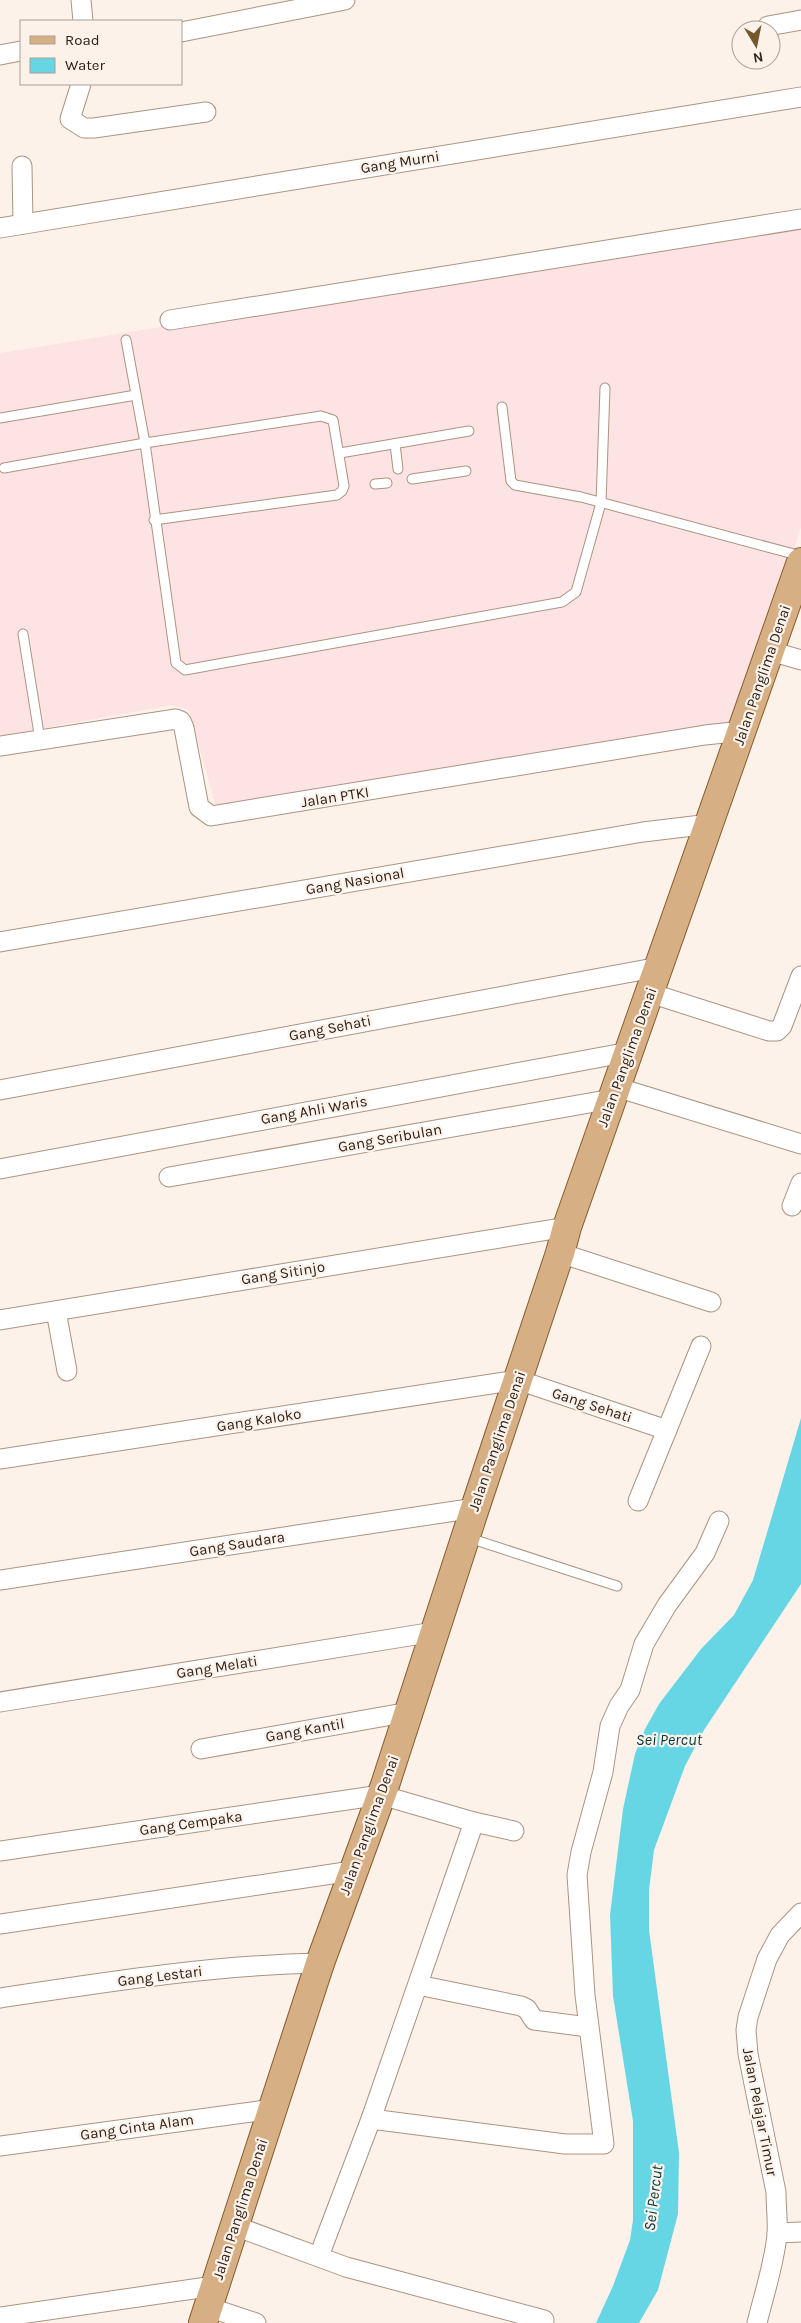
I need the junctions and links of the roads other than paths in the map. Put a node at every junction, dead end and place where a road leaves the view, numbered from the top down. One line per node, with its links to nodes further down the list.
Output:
1 (81, 0): 3 (street)
2 (346, 0): 6 (street)
3 (84, 20)
4 (801, 20): 5 (street)
5 (781, 24)
6 (182, 32)
7 (20, 51): 8 (street)
8 (0, 55)
9 (81, 85): 11 (street)
10 (801, 96): 14 (street, Gang Murni)
11 (206, 112)
12 (22, 166): 14 (street)
13 (801, 219): 16 (street)
14 (23, 224): 15 (street, Gang Murni)
15 (0, 228)
16 (170, 320)
17 (126, 340): 19 (lane)
18 (605, 388): 32 (lane)
19 (136, 395): 21 (lane); 23 (lane)
20 (502, 407): 32 (lane)
21 (0, 418)
22 (469, 431): 24 (lane)
23 (145, 443): 25 (lane); 26 (lane); 33 (lane)
24 (395, 444): 25 (lane); 27 (lane)
25 (340, 453): 33 (lane)
26 (4, 468)
27 (398, 470)
28 (466, 471): 29 (lane)
29 (412, 479)
30 (387, 483): 31 (lane)
31 (375, 484)
32 (601, 503): 33 (lane); 34 (lane)
33 (154, 520)
34 (801, 556)
35 (801, 562): 37 (main road, Jalan Panglima Denai)
36 (23, 634): 40 (lane)
37 (770, 651): 38 (street); 39 (main road, Jalan Panglima Denai)
38 (801, 660)
39 (743, 732): 40 (street, Jalan PTKI); 42 (main road, Jalan Panglima Denai)
40 (40, 740): 41 (street, Jalan PTKI)
41 (0, 746)
42 (710, 824): 43 (street, Gang Nasional); 44 (main road, Jalan Panglima Denai)
43 (0, 942)
44 (659, 967): 46 (main road, Jalan Panglima Denai); 48 (street, Gang Sehati)
45 (801, 976): 46 (street)
46 (650, 993): 47 (main road, Jalan Panglima Denai)
47 (629, 1052): 49 (main road, Jalan Panglima Denai); 51 (street, Gang Ahli Waris)
48 (0, 1090)
49 (614, 1093): 50 (street); 52 (street, Gang Seribulan); 55 (main road, Jalan Panglima Denai)
50 (801, 1144)
51 (0, 1169)
52 (169, 1177)
53 (801, 1183): 54 (street)
54 (792, 1206)
55 (567, 1227): 56 (main road, Jalan Panglima Denai); 58 (street, Gang Sitinjo)
56 (560, 1253): 57 (street); 62 (main road, Jalan Panglima Denai)
57 (711, 1302)
58 (56, 1311): 59 (street, Gang Sitinjo); 61 (street)
59 (0, 1320)
60 (701, 1346): 63 (street)
61 (67, 1371)
62 (518, 1380): 63 (street, Gang Sehati); 64 (street, Gang Kaloko); 66 (main road, Jalan Panglima Denai)
63 (667, 1430): 65 (street)
64 (0, 1459)
65 (638, 1501)
66 (475, 1508): 68 (main road, Jalan Panglima Denai); 69 (street, Gang Saudara)
67 (719, 1521): 85 (street)
68 (466, 1537): 70 (lane); 71 (main road, Jalan Panglima Denai)
69 (0, 1580)
70 (617, 1586)
71 (434, 1632): 72 (street, Gang Melati); 73 (main road, Jalan Panglima Denai)
72 (0, 1702)
73 (409, 1712): 74 (street, Gang Kantil); 75 (main road, Jalan Panglima Denai)
74 (201, 1749)
75 (381, 1795): 76 (street); 78 (street, Gang Cempaka); 79 (main road, Jalan Panglima Denai)
76 (474, 1822): 77 (street); 83 (street)
77 (514, 1831)
78 (0, 1850)
79 (352, 1871): 81 (street); 82 (main road, Jalan Panglima Denai)
80 (801, 1913): 91 (street, Jalan Pelajar Timur)
81 (0, 1924)
82 (320, 1962): 84 (street, Gang Lestari); 86 (main road, Jalan Panglima Denai)
83 (418, 1985): 85 (street); 87 (street)
84 (0, 1998)
85 (588, 2027): 87 (street)
86 (273, 2109): 88 (street, Gang Cinta Alam); 89 (main road, Jalan Panglima Denai)
87 (371, 2119): 92 (street)
88 (0, 2146)
89 (235, 2226): 92 (street); 93 (main road, Jalan Panglima Denai)
90 (801, 2232): 91 (street)
91 (777, 2233): 97 (street, Jalan Pelajar Timur)
92 (319, 2256): 96 (street)
93 (208, 2305): 94 (street); 95 (street)
94 (0, 2317)
95 (256, 2323)
96 (542, 2323)
97 (757, 2323)

